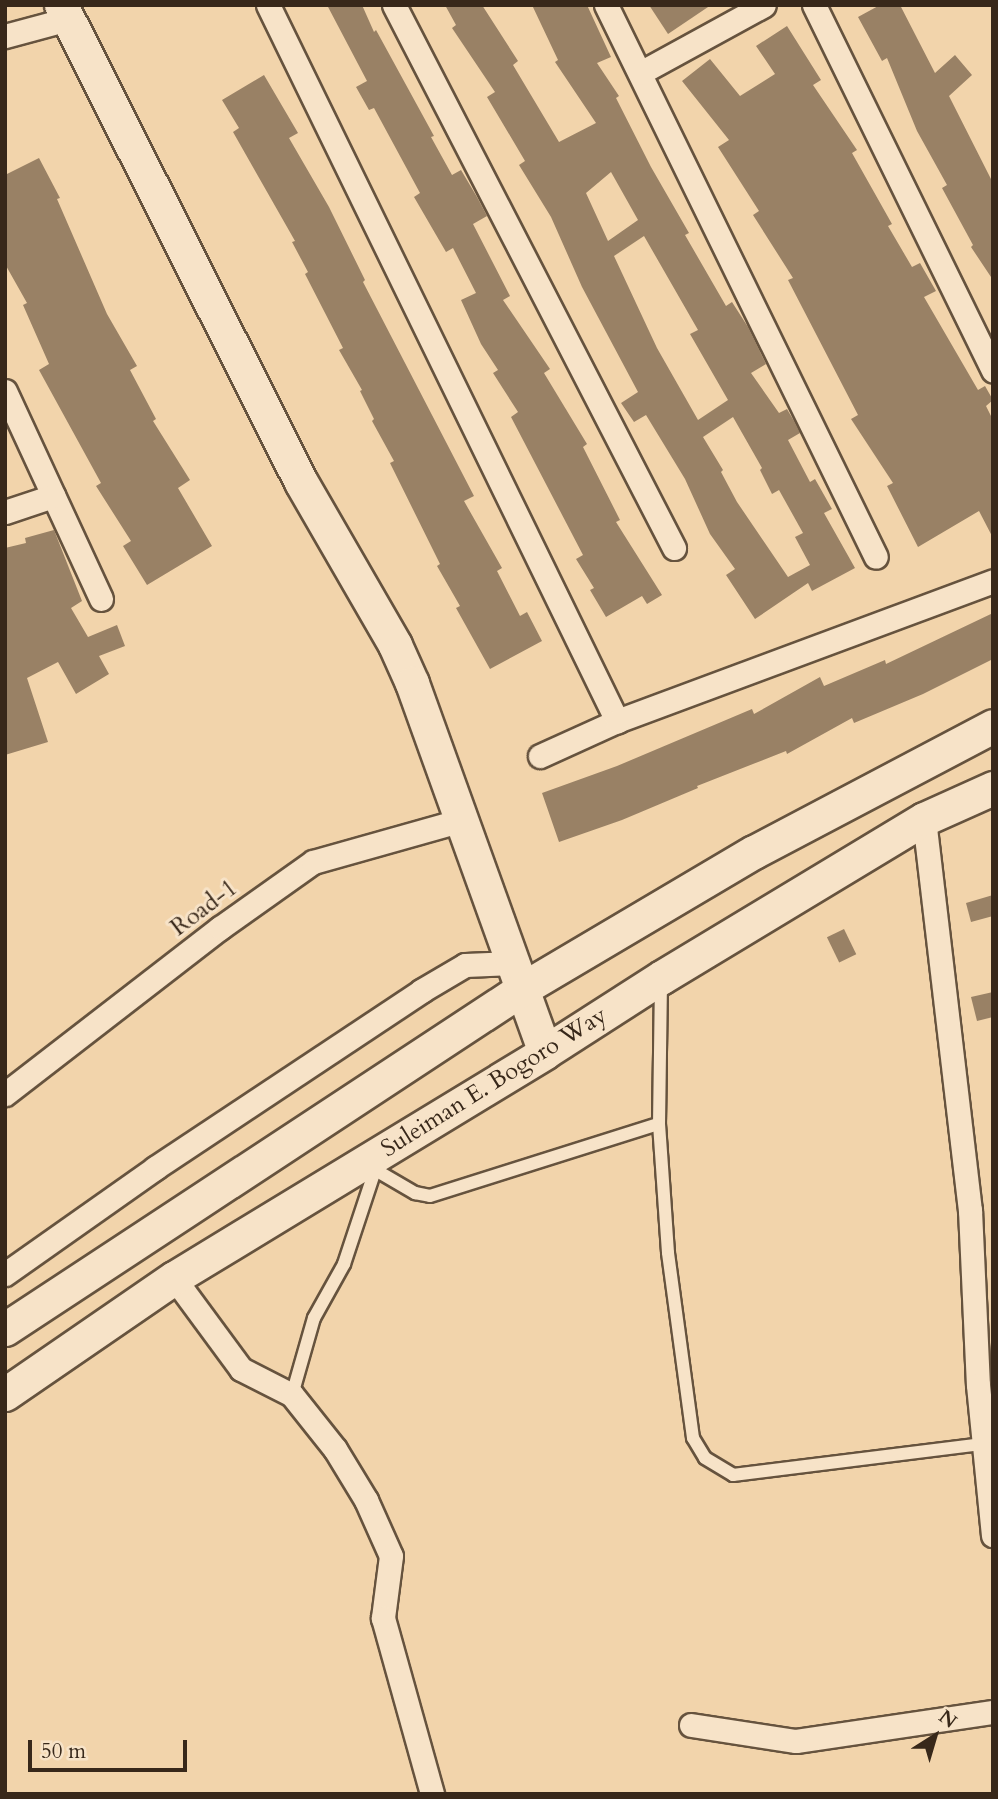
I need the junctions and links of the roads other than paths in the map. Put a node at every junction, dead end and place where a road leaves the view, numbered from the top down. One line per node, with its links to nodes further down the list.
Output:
1 (268, 5): 17 (street)
2 (394, 5): 13 (street)
3 (606, 5): 8 (street)
4 (764, 5): 8 (street)
5 (814, 5): 9 (street)
6 (65, 12): 7 (street); 22 (street)
7 (5, 36)
8 (640, 73): 14 (street)
9 (993, 370)
10 (5, 391): 11 (street)
11 (53, 496): 12 (street); 16 (street)
12 (5, 512)
13 (674, 548)
14 (876, 557)
15 (993, 581): 17 (street)
16 (101, 599)
17 (617, 721): 19 (street)
18 (993, 726): 23 (street)
19 (540, 756)
20 (993, 788): 21 (street, Suleiman E. Bogoro Way)
21 (924, 819): 24 (street, Suleiman E. Bogoro Way); 32 (street)
22 (462, 820): 23 (street); 26 (street, Road-1)
23 (518, 976): 25 (street); 29 (street); 31 (street)
24 (662, 977): 25 (street, Suleiman E. Bogoro Way); 27 (lane)
25 (545, 1052): 28 (street, Suleiman E. Bogoro Way)
26 (5, 1094)
27 (659, 1125): 28 (lane); 35 (lane)
28 (369, 1166): 30 (street, Suleiman E. Bogoro Way); 34 (lane)
29 (5, 1274)
30 (174, 1278): 33 (street, Suleiman E. Bogoro Way); 34 (street)
31 (5, 1329)
32 (985, 1385): 35 (street)
33 (5, 1394)
34 (292, 1395): 40 (street)
35 (983, 1444): 36 (street)
36 (991, 1492): 37 (street)
37 (993, 1535)
38 (993, 1712): 39 (street)
39 (691, 1725)
40 (432, 1794)

